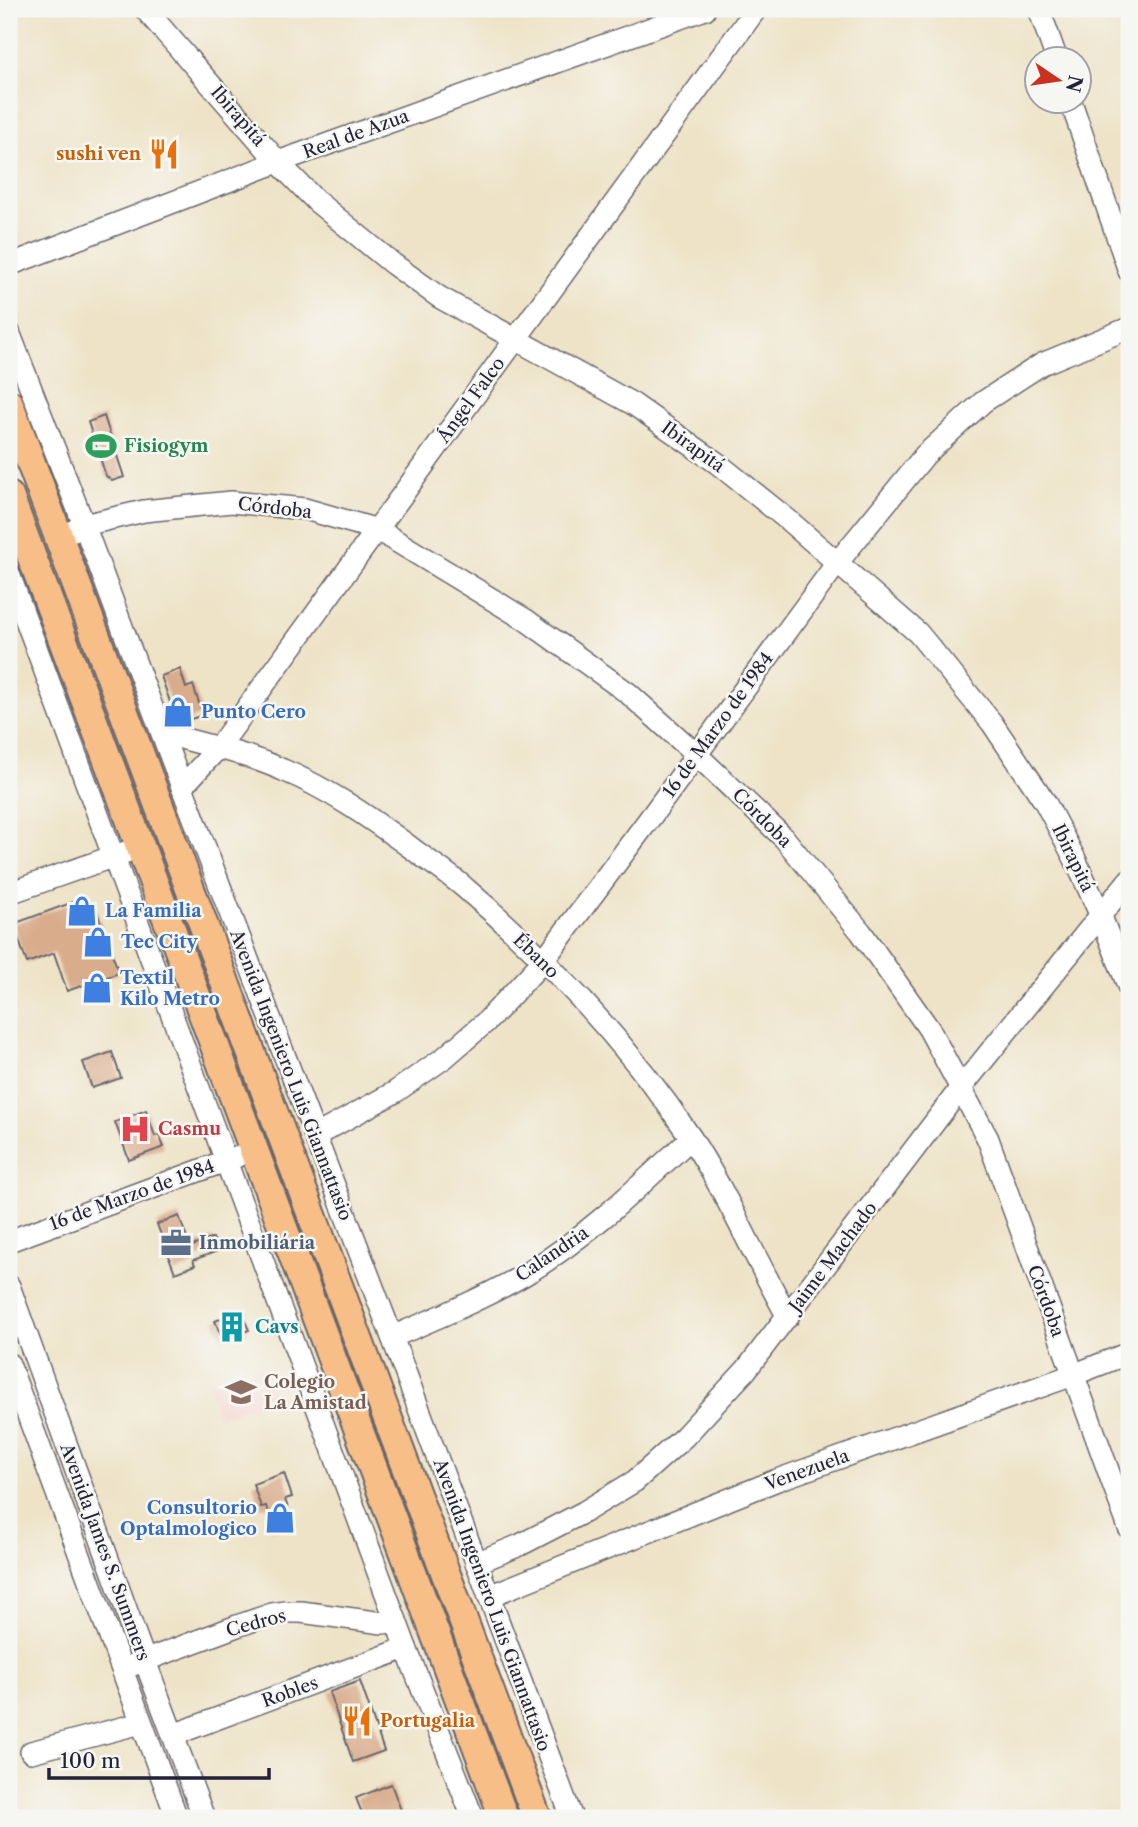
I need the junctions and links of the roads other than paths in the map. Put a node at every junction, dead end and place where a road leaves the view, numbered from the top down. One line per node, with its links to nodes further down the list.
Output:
1 (705, 9): 7 (street, Real de Azua)
2 (757, 9): 12 (street, Ángel Falco)
3 (1039, 9): 5 (street)
4 (155, 13): 7 (street, Ibirapitá)
5 (1052, 46)
6 (1076, 116): 9 (street)
7 (278, 162): 8 (street, Real de Azua); 12 (street, Ibirapitá)
8 (9, 265)
9 (1129, 271)
10 (1129, 328): 18 (street, 16 de Marzo de 1984)
11 (9, 332): 16 (street, Avenida Ingeniero Luis Giannattasio)
12 (516, 338): 15 (street, Ángel Falco); 18 (street, Ibirapitá)
13 (9, 404): 16 (main road, Avenida Ingeniero Luis Giannattasio)
14 (9, 496): 17 (main road)
15 (378, 530): 16 (street, Córdoba); 21 (street, Ángel Falco); 22 (street, Córdoba)
16 (72, 531): 20 (street, Avenida Ingeniero Luis Giannattasio); 57 (main road, Avenida Ingeniero Luis Giannattasio)
17 (19, 550): 24 (main road)
18 (837, 563): 22 (street, 16 de Marzo de 1984); 28 (street, Ibirapitá)
19 (9, 574): 25 (street)
20 (162, 733): 21 (street, Ébano); 23 (street, Avenida Ingeniero Luis Giannattasio)
21 (218, 748): 23 (street, Ángel Falco); 29 (street, Ébano)
22 (696, 755): 29 (street, 16 de Marzo de 1984); 31 (street, Córdoba)
23 (182, 788): 32 (street, Avenida Ingeniero Luis Giannattasio)
24 (141, 845): 25 (street); 34 (main road)
25 (114, 857): 27 (street); 35 (street)
26 (1129, 880): 28 (street, Jaime Machado)
27 (9, 893)
28 (1101, 914): 30 (street, Ibirapitá); 31 (street, Jaime Machado)
29 (543, 961): 32 (street, 16 de Marzo de 1984); 33 (street, Ébano)
30 (1129, 988)
31 (960, 1088): 38 (street, Jaime Machado); 42 (street, Córdoba)
32 (315, 1136): 39 (street, Avenida Ingeniero Luis Giannattasio)
33 (691, 1138): 38 (street, Ébano); 39 (street, Calandria)
34 (255, 1150): 35 (street, 16 de Marzo de 1984); 56 (main road)
35 (225, 1160): 36 (street, 16 de Marzo de 1984); 46 (street)
36 (9, 1241)
37 (9, 1286): 48 (street, Avenida James S. Summers)
38 (788, 1317): 44 (street, Jaime Machado)
39 (392, 1337): 44 (street, Avenida Ingeniero Luis Giannattasio)
40 (1129, 1353): 42 (street, Venezuela)
41 (9, 1364): 49 (street, Avenida James S. Summers)
42 (1073, 1375): 43 (street, Córdoba); 45 (street, Venezuela)
43 (1129, 1528)
44 (476, 1563): 45 (street, Avenida Ingeniero Luis Giannattasio)
45 (489, 1596): 58 (street, Avenida Ingeniero Luis Giannattasio)
46 (396, 1621): 47 (street); 48 (street, Cedros)
47 (406, 1648): 51 (street, Robles); 55 (street)
48 (145, 1661): 49 (street, Cedros); 51 (street, Avenida James S. Summers)
49 (122, 1670): 50 (street, Avenida James S. Summers)
50 (142, 1723): 52 (street); 53 (street, Avenida James S. Summers)
51 (173, 1735): 54 (street, Avenida James S. Summers)
52 (31, 1752)
53 (177, 1818)
54 (204, 1818)
55 (473, 1818)
56 (504, 1818)
57 (537, 1818)
58 (572, 1818)

